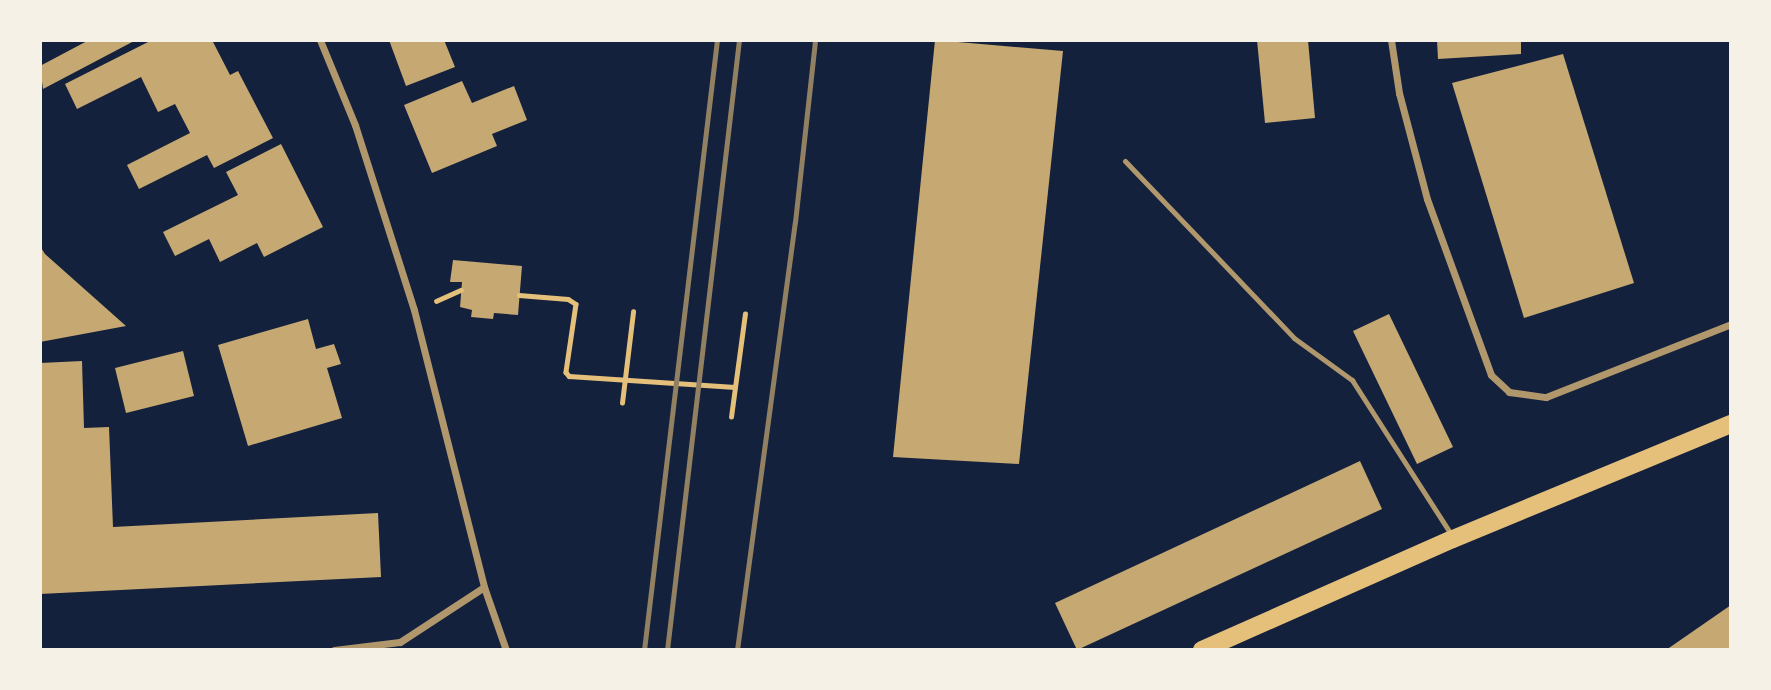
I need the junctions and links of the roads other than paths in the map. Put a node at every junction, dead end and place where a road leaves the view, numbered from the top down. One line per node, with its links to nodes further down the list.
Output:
1 (320, 40): 7 (street)
2 (1391, 40): 4 (street)
3 (1125, 161): 6 (lane)
4 (1731, 324)
5 (1731, 424): 6 (main road)
6 (1453, 539): 10 (main road)
7 (484, 587): 8 (street); 9 (street)
8 (334, 650)
9 (506, 650)
10 (1202, 650)

